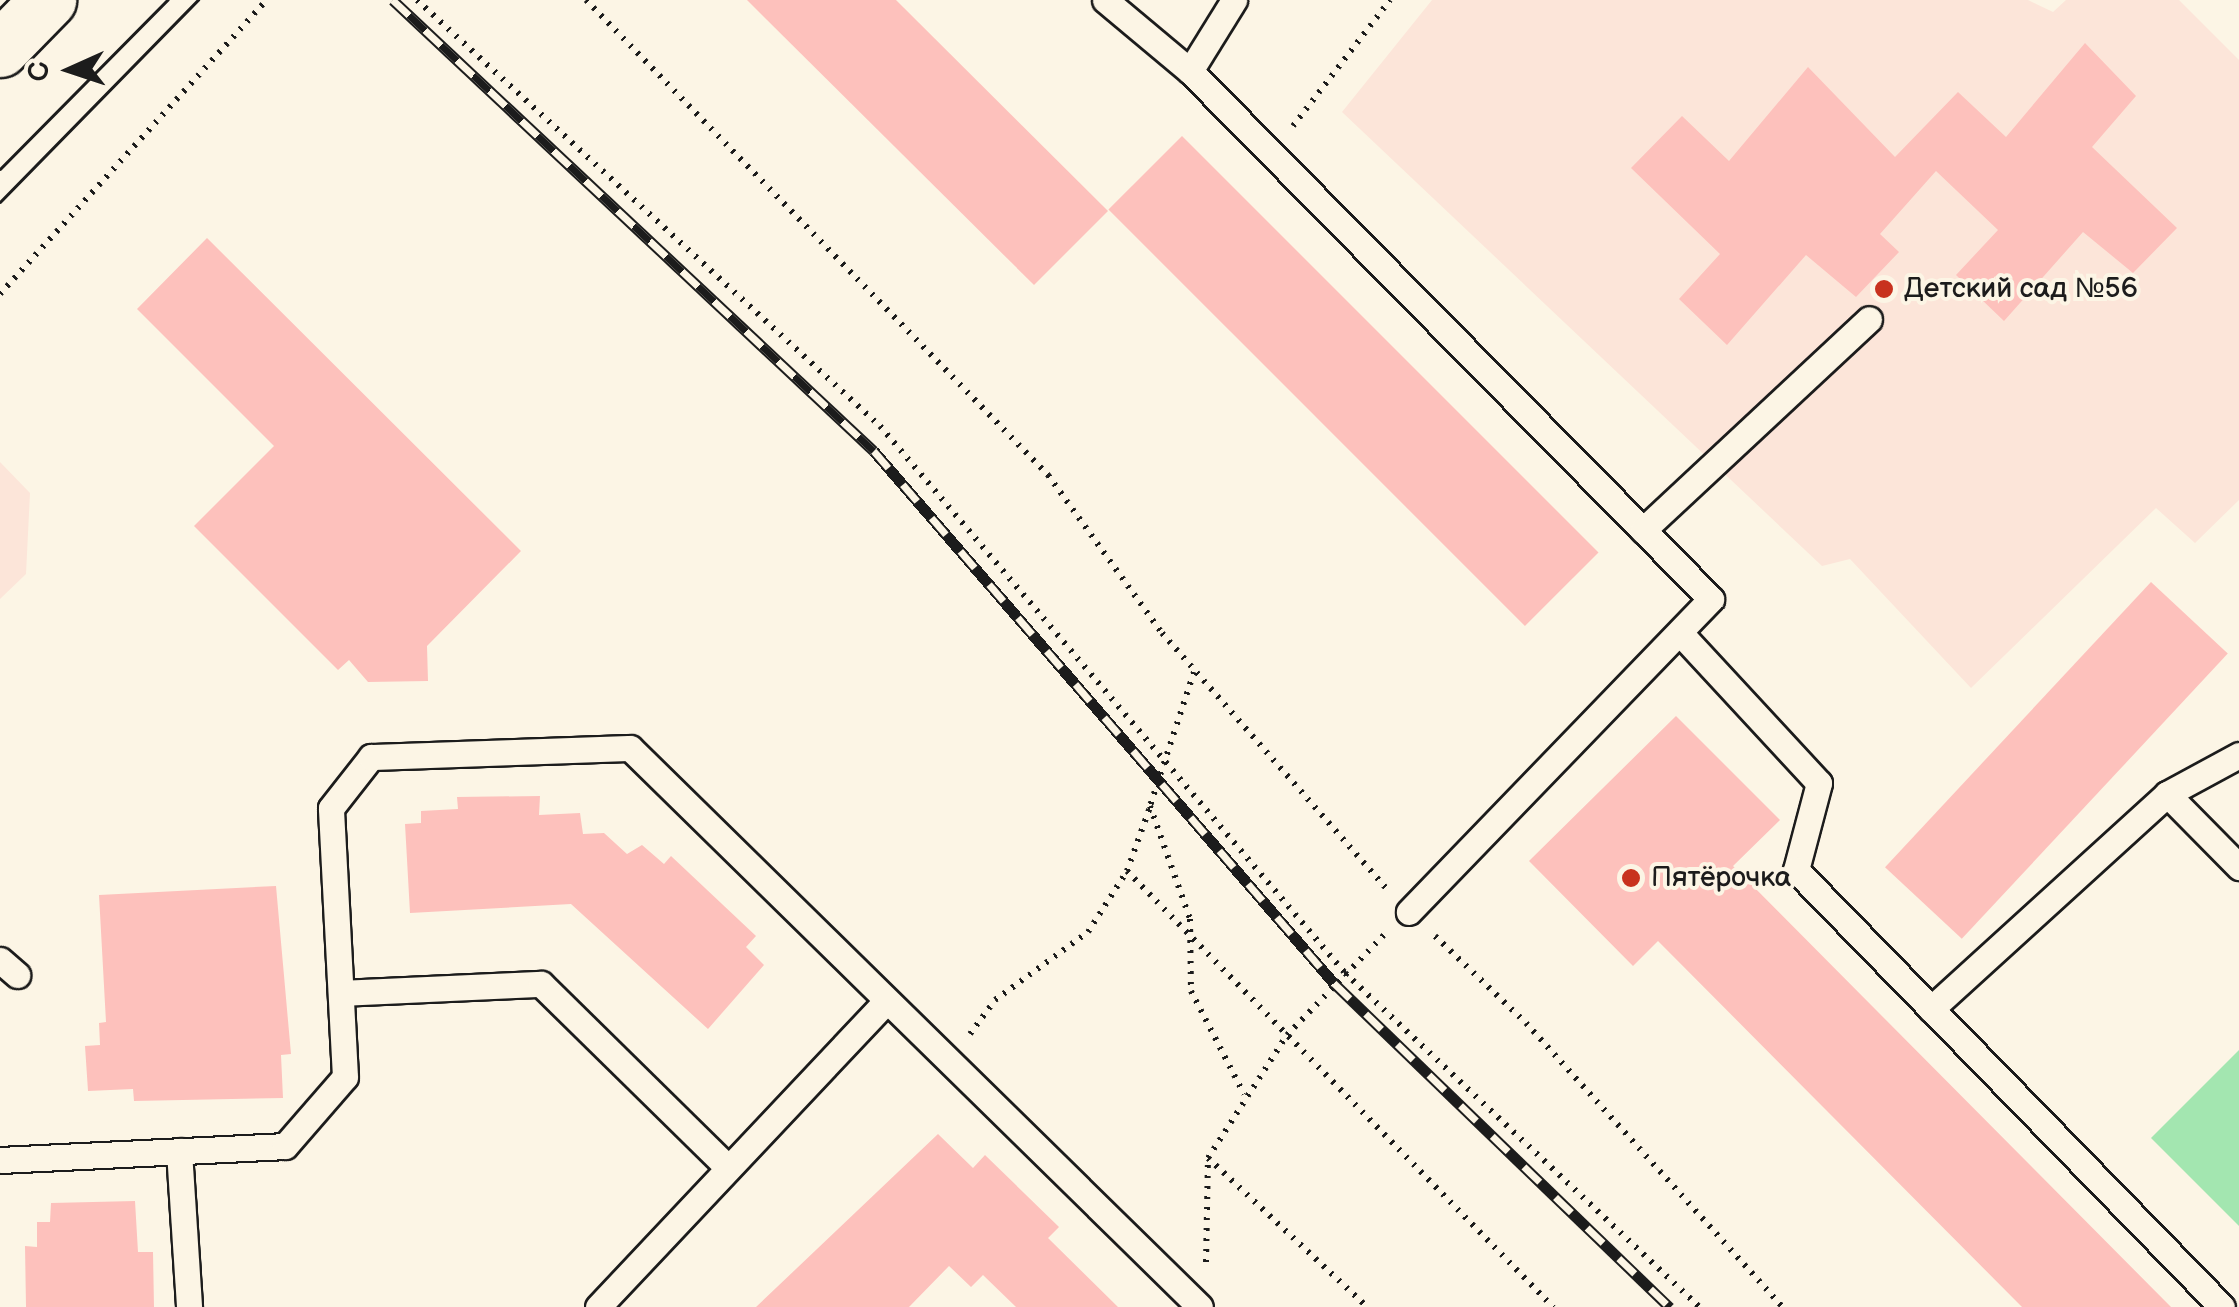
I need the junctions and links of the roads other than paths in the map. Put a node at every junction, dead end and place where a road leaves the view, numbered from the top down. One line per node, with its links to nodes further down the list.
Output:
1 (48, 0): 4 (street)
2 (1104, 0): 5 (lane)
3 (1234, 0): 5 (lane)
4 (0, 48)
5 (1190, 71): 7 (lane)
6 (1869, 318): 7 (lane)
7 (1642, 530): 8 (lane)
8 (1680, 634): 12 (lane); 15 (lane)
9 (2239, 754): 10 (lane)
10 (2167, 794): 11 (lane); 15 (lane)
11 (2239, 867)
12 (1409, 912)
13 (341, 992): 14 (lane); 16 (lane); 18 (lane)
14 (885, 1002): 18 (lane); 21 (lane)
15 (1931, 1009): 22 (lane)
16 (178, 1152): 17 (lane); 19 (lane)
17 (0, 1160)
18 (728, 1168): 20 (lane)
19 (188, 1307)
20 (598, 1307)
21 (1200, 1307)
22 (2222, 1307)

